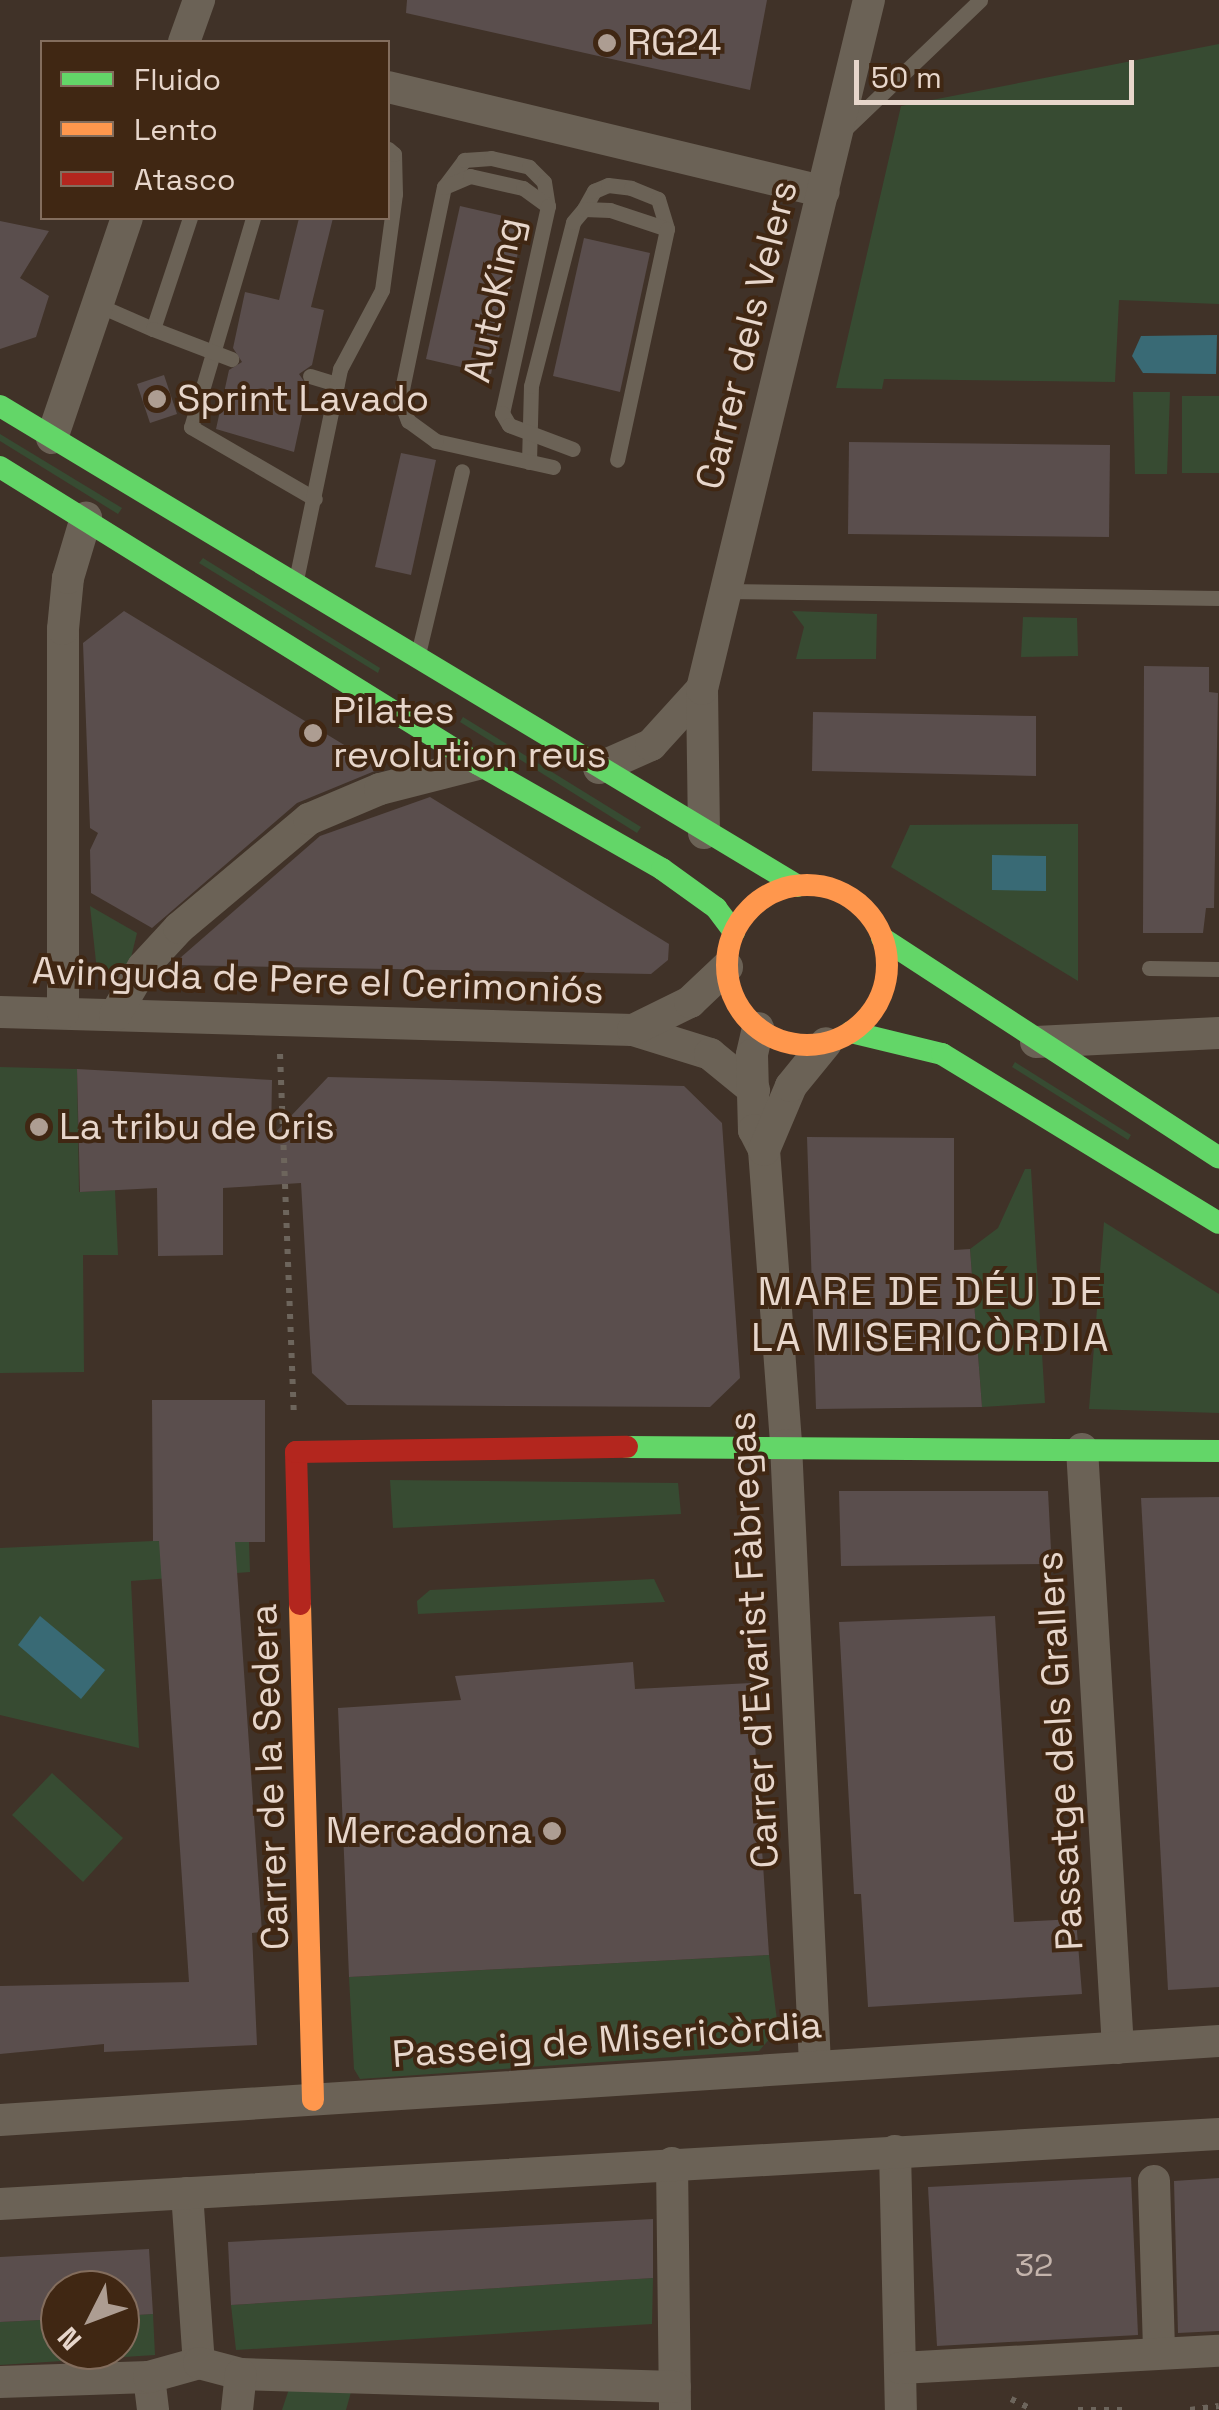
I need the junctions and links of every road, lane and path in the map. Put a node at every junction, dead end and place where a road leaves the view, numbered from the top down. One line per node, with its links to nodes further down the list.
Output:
1 (200, 0): 4 (street)
2 (869, 0): 6 (street, Carrer dels Velers)
3 (980, 0): 6 (lane)
4 (191, 40)
5 (390, 87): 8 (street)
6 (836, 138): 8 (street, Carrer dels Velers)
7 (390, 151): 19 (lane)
8 (824, 192): 32 (street, Carrer dels Velers)
9 (584, 209): 13 (lane); 13 (lane); 21 (lane)
10 (126, 220): 14 (street)
11 (189, 220): 15 (lane)
12 (252, 220): 16 (lane)
13 (667, 229): 24 (lane)
14 (98, 305): 15 (lane); 22 (street)
15 (153, 329): 16 (lane)
16 (210, 350): 17 (lane); 29 (lane)
17 (231, 358)
18 (310, 376): 19 (lane)
19 (337, 384): 29 (lane)
20 (0, 406): 22 (main road)
21 (528, 432): 23 (lane, AutoKing); 25 (lane); 25 (lane, AutoKing)
22 (52, 438): 31 (main road)
23 (573, 449)
24 (617, 460)
25 (529, 462): 27 (lane, AutoKing)
26 (0, 467): 30 (main road)
27 (553, 467)
28 (462, 472): 34 (lane)
29 (314, 500): 31 (lane)
30 (86, 518): 36 (main road); 46 (street)
31 (295, 584): 34 (main road)
32 (725, 591): 33 (lane); 35 (street, Carrer dels Velers)
33 (1219, 598)
34 (418, 658): 37 (main road)
35 (702, 689): 37 (street, Carrer dels Velers); 38 (street, Carrer dels Velers)
36 (478, 764): 40 (main road); 47 (street)
37 (599, 768): 38 (main road)
38 (704, 833): 39 (main road)
39 (798, 886): 40 (main road); 41 (main road)
40 (734, 932): 42 (main road)
41 (882, 938): 52 (main road); 53 (main road)
42 (727, 966): 49 (main road); 50 (street, Avinguda de Pere el Cerimoniós)
43 (1148, 968): 44 (lane)
44 (1219, 970)
45 (0, 1012): 46 (street, Avinguda de Pere el Cerimoniós)
46 (63, 1014): 47 (street, Avinguda de Pere el Cerimoniós)
47 (115, 1014): 48 (street, Avinguda de Pere el Cerimoniós)
48 (279, 1020): 50 (street, Avinguda de Pere el Cerimoniós); 62 (path)
49 (754, 1024): 52 (main road); 54 (street); 55 (street, Carrer d'Evarist Fàbregas)
50 (633, 1030): 54 (street, Avinguda de Pere el Cerimoniós)
51 (1219, 1033): 53 (street)
52 (838, 1037): 56 (street, Carrer d'Evarist Fàbregas); 58 (main road)
53 (1036, 1042): 57 (main road)
54 (687, 1044): 55 (street, Avinguda de Pere el Cerimoniós)
55 (754, 1090): 56 (street, Carrer d'Evarist Fàbregas)
56 (764, 1150): 59 (street, Carrer d'Evarist Fàbregas)
57 (1219, 1158)
58 (1219, 1223)
59 (786, 1445): 60 (main road); 62 (main road); 65 (street, Carrer d'Evarist Fàbregas)
60 (1082, 1449): 61 (main road); 64 (street, Passatge dels Grallers)
61 (1219, 1451)
62 (296, 1452): 66 (main road, Carrer de la Sedera)
63 (1219, 2041): 64 (street, Passeig de Misericòrdia)
64 (1118, 2048): 65 (street, Passeig de Misericòrdia)
65 (815, 2065): 66 (street, Passeig de Misericòrdia)
66 (313, 2100): 67 (street, Passeig de Misericòrdia)
67 (0, 2120)
68 (1219, 2134): 69 (street)
69 (896, 2150): 70 (street); 77 (street)
70 (672, 2162): 72 (street); 81 (street)
71 (1154, 2180): 75 (street)
72 (187, 2193): 73 (street); 76 (street)
73 (0, 2204)
74 (1219, 2351): 75 (street)
75 (1160, 2352): 77 (street)
76 (198, 2363): 78 (street); 79 (street)
77 (900, 2368): 85 (street)
78 (240, 2374): 81 (street); 84 (street)
79 (149, 2377): 80 (street); 83 (street)
80 (0, 2382)
81 (675, 2398)
82 (1219, 2406): 88 (path)
83 (153, 2410)
84 (236, 2410)
85 (901, 2410)
86 (1078, 2410): 87 (path)
87 (1126, 2410)
88 (1190, 2410)

